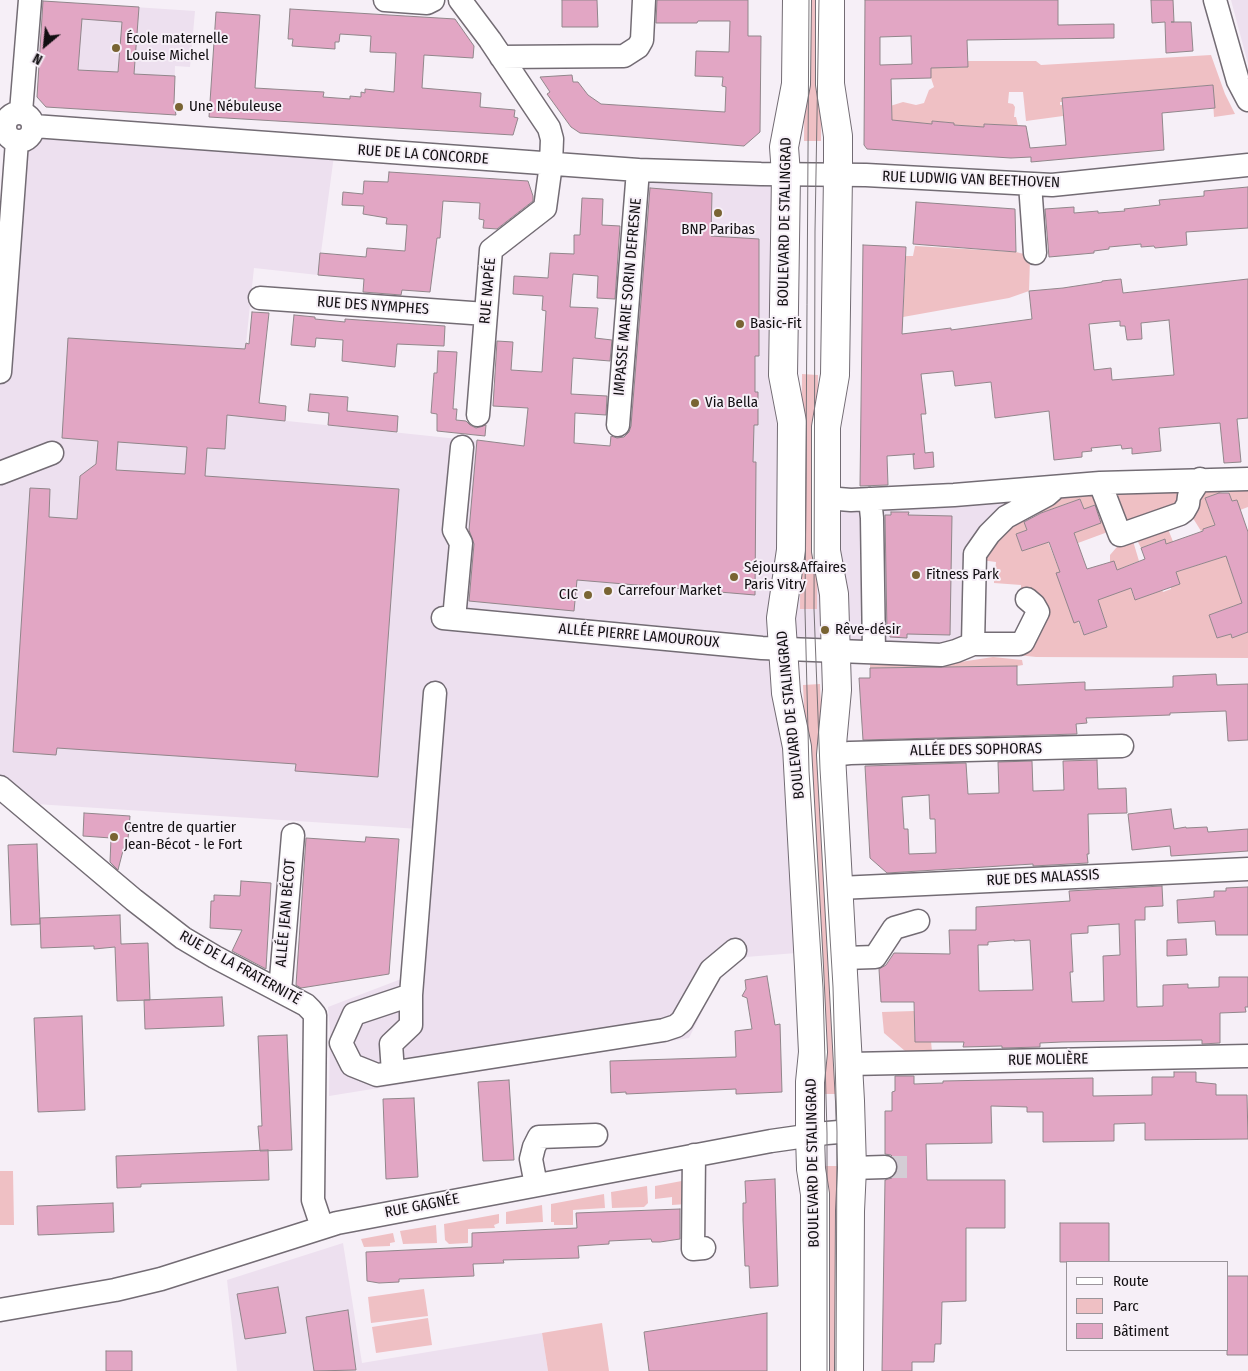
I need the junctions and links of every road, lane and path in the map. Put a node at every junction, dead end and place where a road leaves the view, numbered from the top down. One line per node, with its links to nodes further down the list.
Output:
1 (30, 0): 11 (street)
2 (385, 0): 3 (street)
3 (433, 0)
4 (460, 0): 9 (street, RUE NAPÉE)
5 (644, 0): 9 (street)
6 (797, 0): 15 (main road, BOULEVARD DE STALINGRAD)
7 (830, 0): 16 (main road)
8 (1215, 0): 10 (street)
9 (502, 57): 12 (street, RUE NAPÉE)
10 (1248, 100)
11 (15, 126): 12 (street, RUE DE LA CONCORDE); 21 (street)
12 (552, 164): 14 (street, RUE DE LA CONCORDE); 20 (street, RUE NAPÉE)
13 (1248, 165): 17 (street, RUE LUDWIG VAN BEETHOVEN)
14 (638, 170): 15 (street, RUE DE LA CONCORDE); 23 (street, IMPASSE MARIE SORIN DEFRESNE)
15 (786, 174): 16 (street, RUE DE LA CONCORDE); 36 (main road, BOULEVARD DE STALINGRAD)
16 (826, 175): 17 (street, RUE LUDWIG VAN BEETHOVEN); 31 (main road)
17 (1030, 184): 18 (street)
18 (1035, 253)
19 (260, 298): 20 (street, RUE DES NYMPHES)
20 (486, 314): 22 (street, RUE NAPÉE)
21 (1, 358)
22 (478, 415)
23 (618, 425)
24 (462, 447): 36 (street, ALLÉE PIERRE LAMOUROUX)
25 (52, 453): 26 (street)
26 (0, 473)
27 (1200, 479): 28 (street); 29 (street); 29 (street)
28 (1248, 479)
29 (1100, 483): 30 (street)
30 (1057, 486): 32 (street); 33 (street); 35 (street)
31 (826, 498): 32 (street); 37 (main road)
32 (870, 499): 38 (street)
33 (958, 513)
34 (1027, 599): 35 (street)
35 (973, 644): 38 (street, ALLÉE PIERRE LAMOUROUX)
36 (783, 649): 37 (street, ALLÉE PIERRE LAMOUROUX); 56 (main road, BOULEVARD DE STALINGRAD)
37 (836, 651): 38 (street, ALLÉE PIERRE LAMOUROUX); 41 (main road)
38 (874, 652)
39 (435, 693): 50 (street)
40 (1122, 746): 41 (street, ALLÉE DES SOPHORAS)
41 (831, 755): 45 (main road)
42 (0, 787): 49 (street, RUE DE LA FRATERNITÉ)
43 (293, 835): 49 (street, ALLÉE JEAN BÉCOT)
44 (1248, 868): 45 (street, RUE DES MALASSIS)
45 (839, 888): 48 (main road)
46 (918, 921): 48 (street)
47 (735, 950): 53 (street)
48 (844, 958): 52 (main road)
49 (280, 991): 61 (street, RUE DE LA FRATERNITÉ)
50 (411, 995): 53 (street); 53 (street)
51 (1248, 1056): 52 (street, RUE MOLIÈRE)
52 (849, 1064): 54 (main road)
53 (393, 1072)
54 (851, 1131): 56 (street, RUE GAGNÉE); 58 (main road)
55 (596, 1135): 60 (street)
56 (810, 1135): 57 (street, RUE GAGNÉE); 64 (main road, BOULEVARD DE STALINGRAD)
57 (694, 1155): 60 (street, RUE GAGNÉE); 62 (street)
58 (852, 1168): 59 (street); 65 (main road)
59 (885, 1168)
60 (536, 1185): 61 (street, RUE GAGNÉE)
61 (322, 1226): 63 (street, RUE GAGNÉE)
62 (704, 1248)
63 (0, 1310)
64 (815, 1371)
65 (849, 1371)

